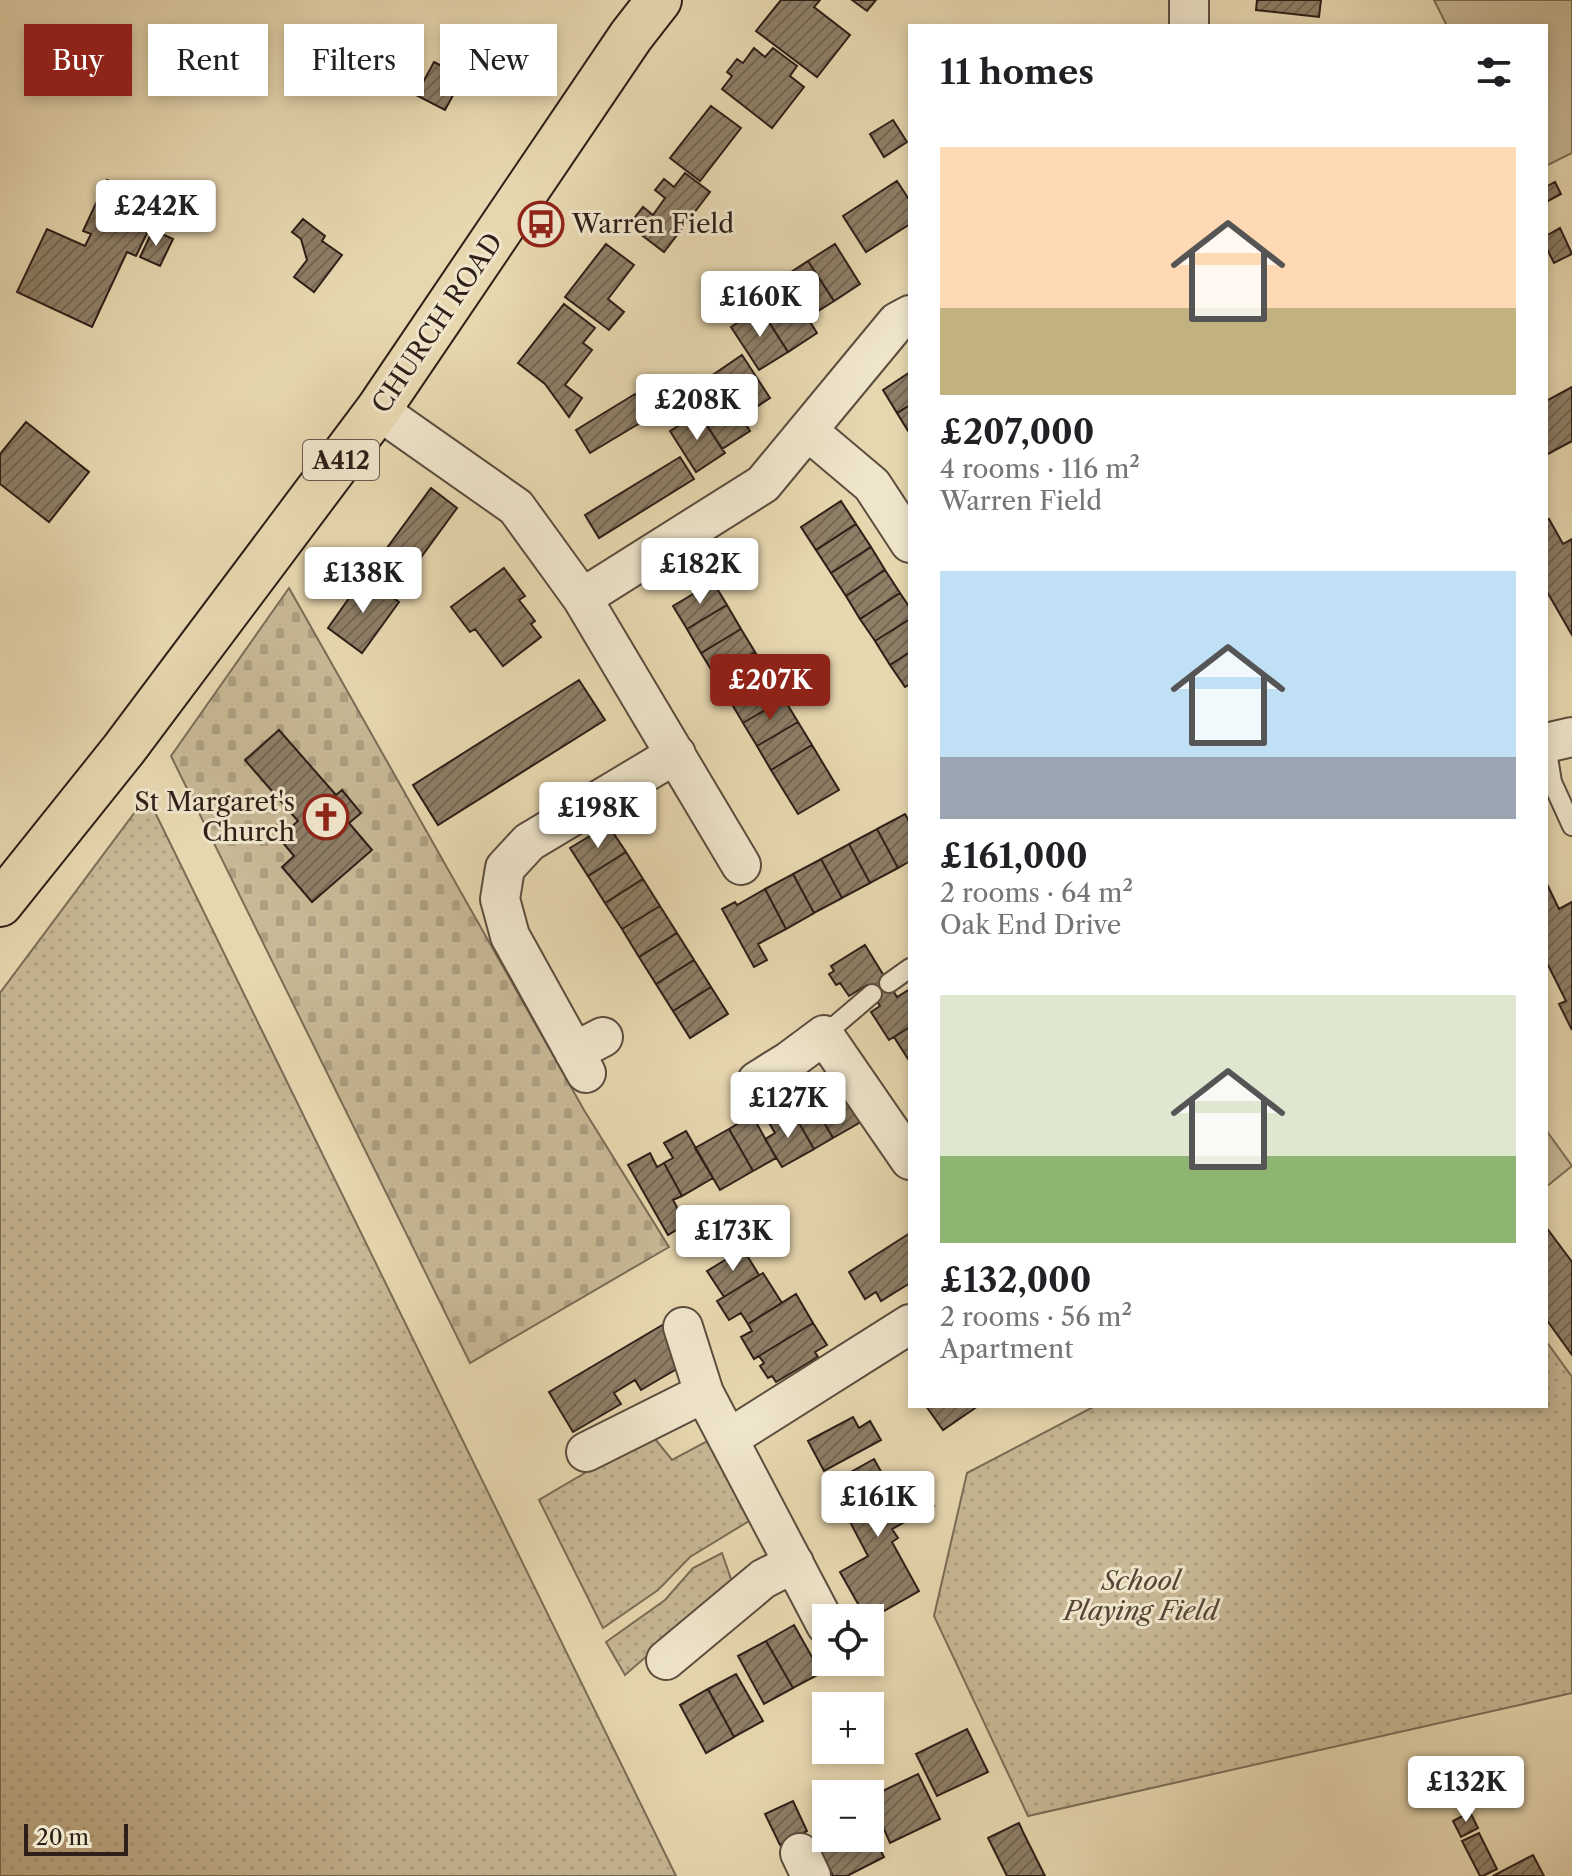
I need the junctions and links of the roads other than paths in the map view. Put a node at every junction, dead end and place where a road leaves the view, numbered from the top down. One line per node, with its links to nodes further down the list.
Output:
1 (659, 0): 5 (main road, CHURCH ROAD / A412)
2 (1189, 0): 3 (street)
3 (1189, 24)
4 (908, 316): 6 (street)
5 (378, 410): 8 (street); 15 (main road, CHURCH ROAD / A412)
6 (808, 431): 7 (street); 8 (street)
7 (908, 540)
8 (582, 598): 11 (street)
9 (1572, 737): 10 (street)
10 (1548, 743)
11 (676, 754): 14 (street); 20 (street)
12 (1548, 757): 13 (lane)
13 (1572, 826)
14 (741, 865)
15 (0, 904)
16 (908, 969): 17 (lane)
17 (889, 983)
18 (872, 994): 19 (lane)
19 (824, 1035): 21 (street); 22 (street)
20 (587, 1054)
21 (757, 1081)
22 (908, 1157)
23 (908, 1325): 26 (street)
24 (683, 1327): 25 (street)
25 (704, 1393): 26 (street); 27 (street)
26 (728, 1439): 28 (street)
27 (586, 1452)
28 (794, 1563): 29 (street); 30 (street)
29 (815, 1604)
30 (666, 1660)

